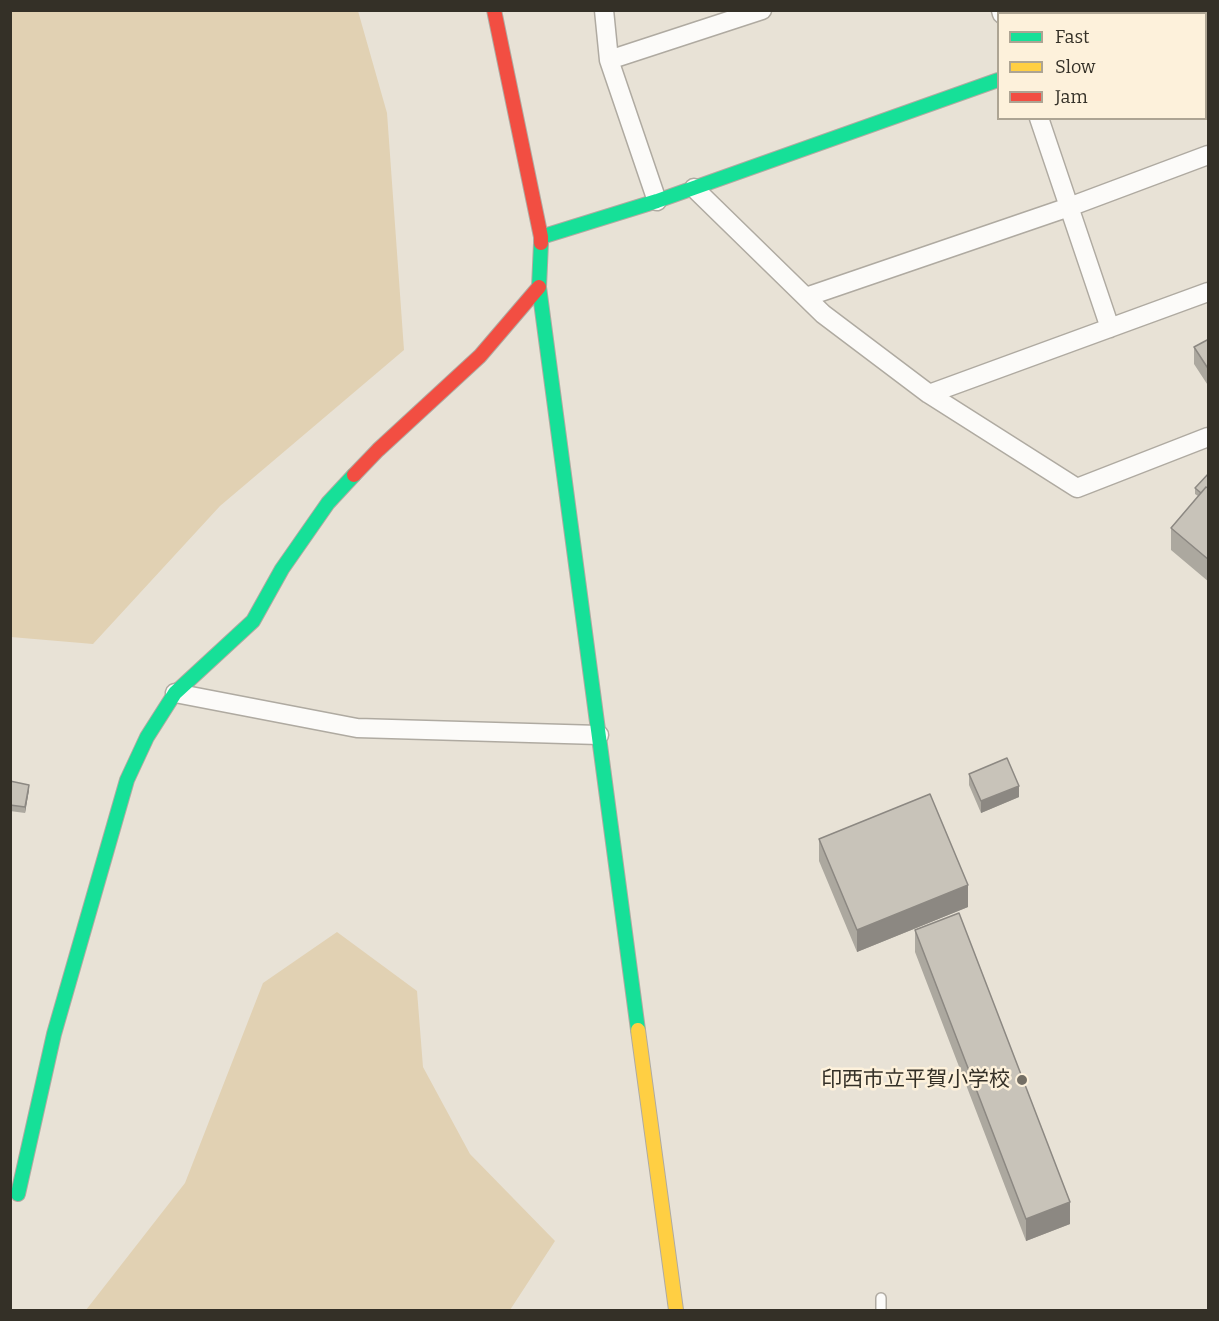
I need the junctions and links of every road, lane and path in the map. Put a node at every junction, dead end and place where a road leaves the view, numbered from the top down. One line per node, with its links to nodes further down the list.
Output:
1 (494, 10): 11 (street)
2 (604, 10): 4 (street)
3 (762, 10): 4 (street)
4 (609, 60): 9 (street)
5 (997, 81): 8 (street)
6 (1040, 120): 10 (street)
7 (1209, 155): 10 (street)
8 (694, 188): 9 (street); 14 (street)
9 (657, 201): 11 (street)
10 (1069, 207): 14 (street); 15 (street)
11 (541, 237): 12 (street)
12 (539, 287): 18 (street); 19 (street)
13 (1209, 292): 15 (street)
14 (806, 297): 16 (street)
15 (1110, 328): 16 (street)
16 (929, 394): 17 (street)
17 (1209, 437)
18 (175, 693): 19 (street); 20 (street)
19 (599, 735): 22 (street)
20 (18, 1194)
21 (881, 1298): 23 (lane)
22 (676, 1311)
23 (880, 1311)

